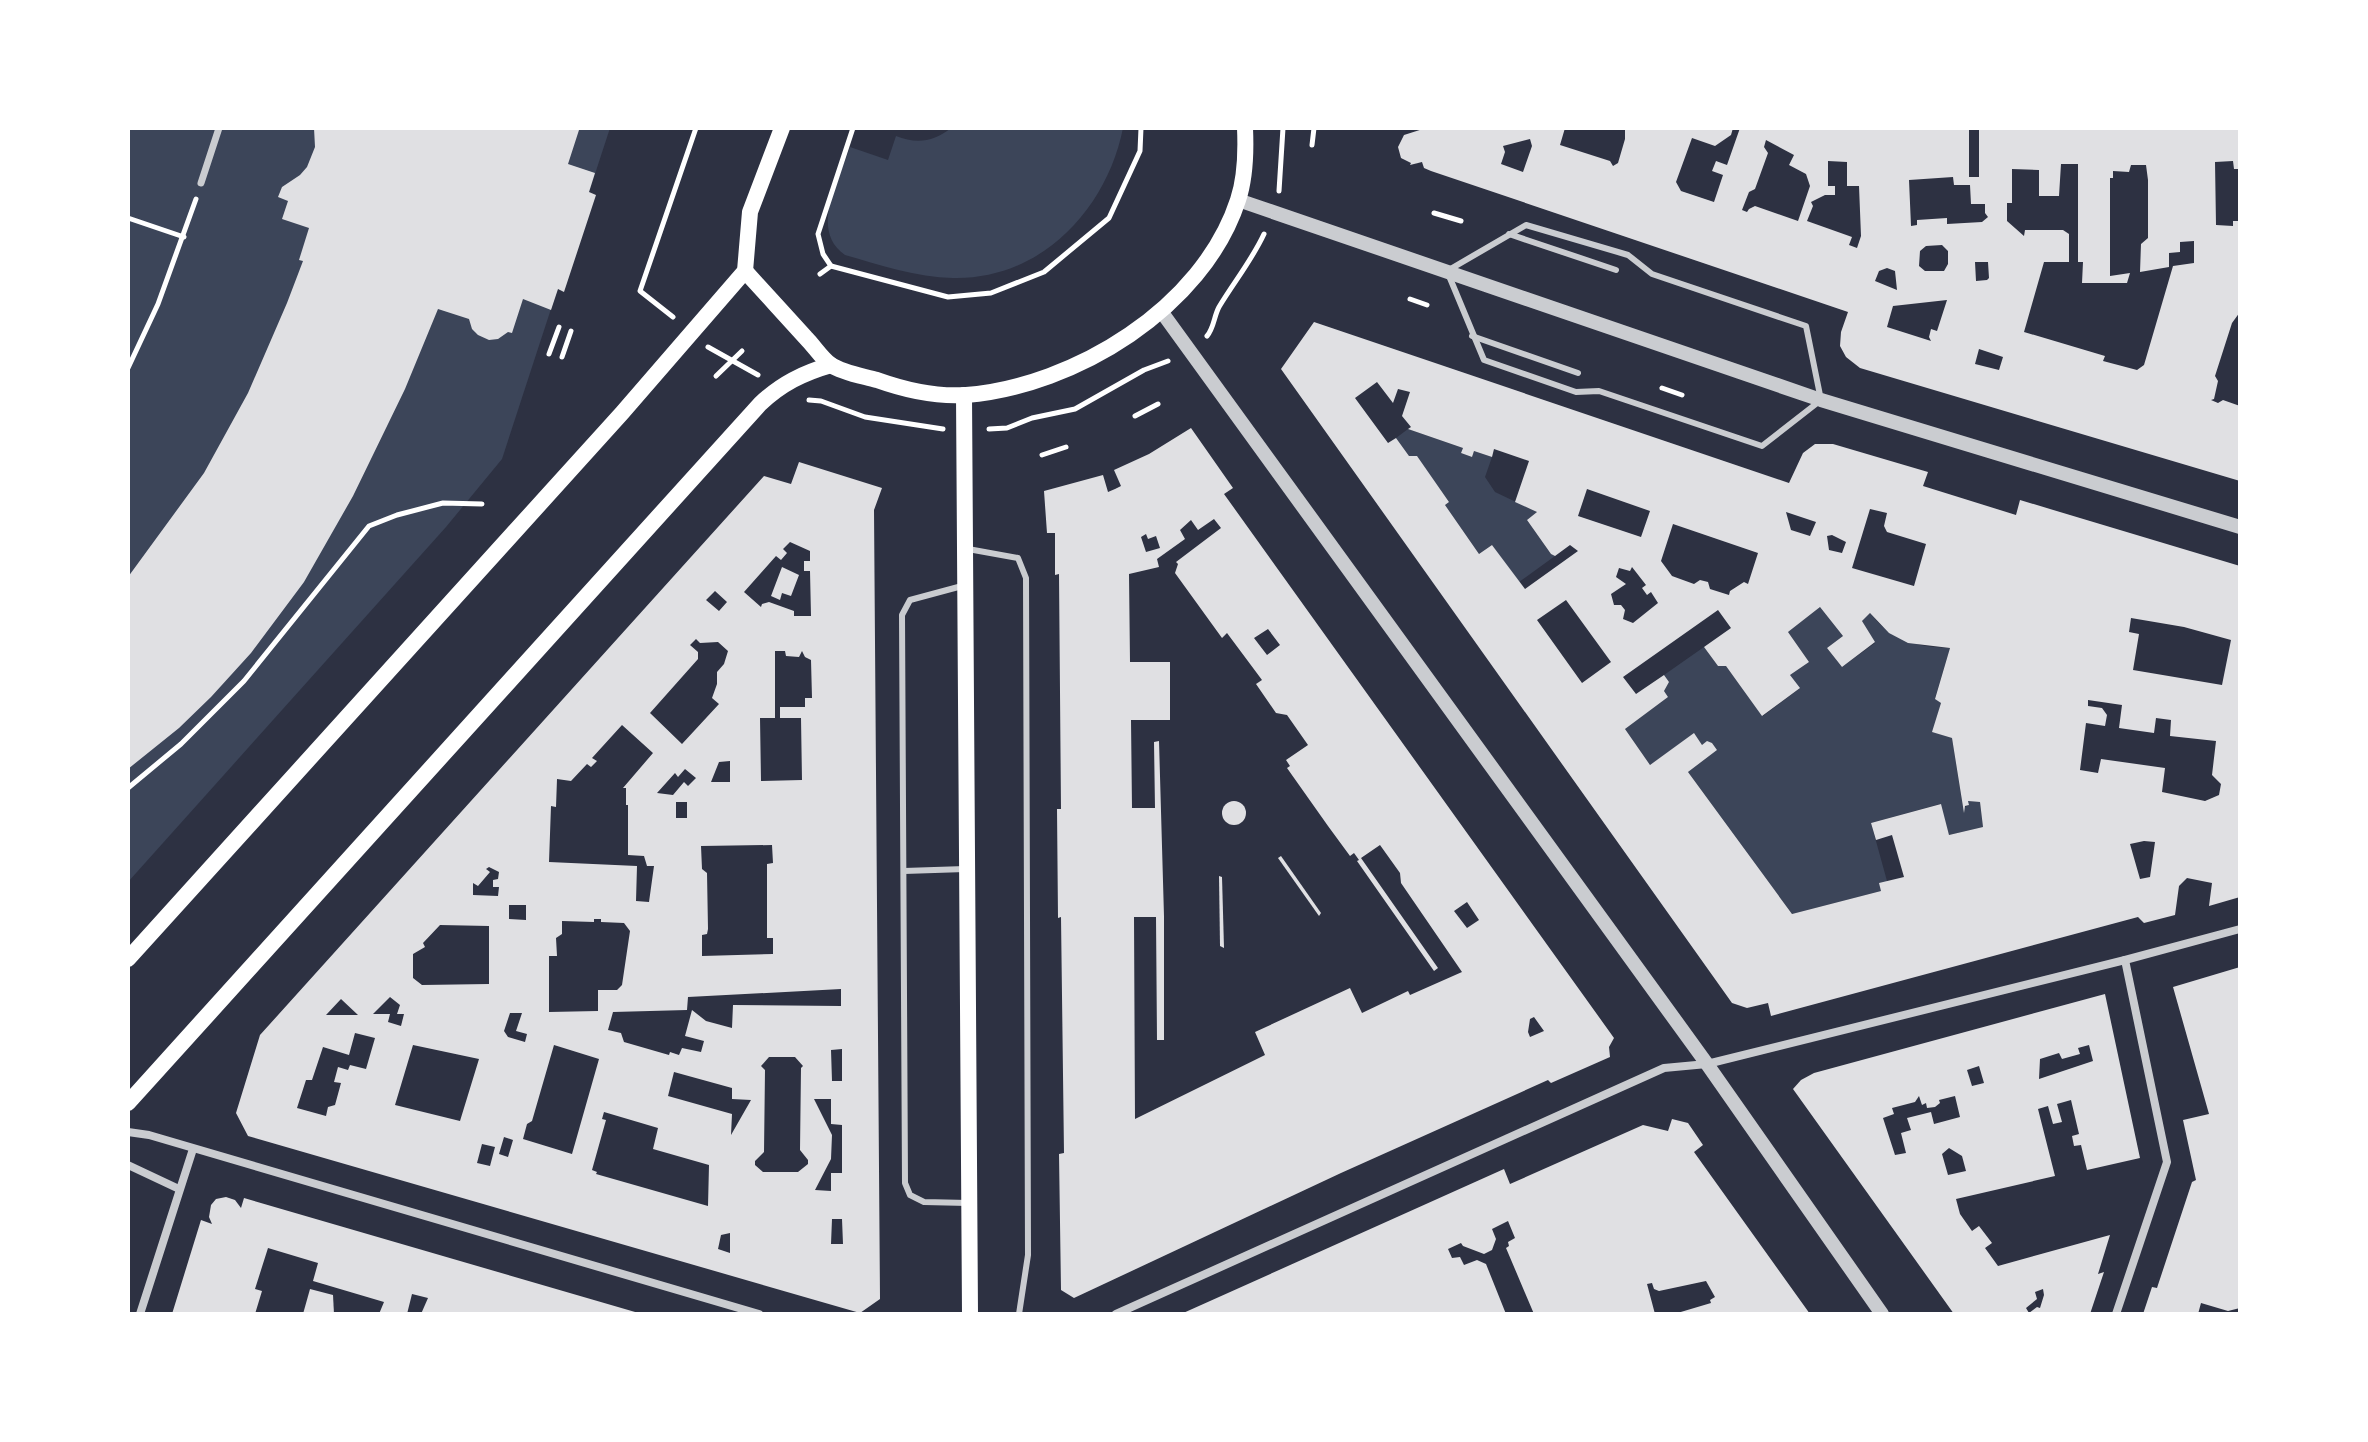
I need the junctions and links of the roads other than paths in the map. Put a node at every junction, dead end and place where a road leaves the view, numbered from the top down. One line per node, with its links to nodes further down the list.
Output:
1 (219, 128): 4 (street)
2 (782, 128): 8 (main road)
3 (1245, 128): 5 (main road)
4 (201, 183)
5 (1238, 200): 9 (street); 10 (main road)
6 (1509, 234): 7 (lane); 9 (lane); 15 (lane)
7 (1616, 270)
8 (745, 271): 12 (main road); 22 (main road)
9 (1447, 271): 11 (lane); 15 (street)
10 (1161, 311): 14 (main road); 24 (street)
11 (1472, 336): 13 (lane); 15 (lane)
12 (831, 365): 14 (main road); 25 (main road)
13 (1578, 373)
14 (964, 395): 17 (main road)
15 (1821, 400): 16 (street)
16 (2240, 527)
17 (965, 548): 18 (main road); 34 (lane)
18 (966, 585): 19 (main road); 20 (lane)
19 (966, 869): 20 (lane); 30 (main road)
20 (904, 871): 30 (lane)
21 (2240, 929): 23 (street)
22 (128, 959)
23 (2125, 960): 24 (street); 37 (street)
24 (1707, 1064): 35 (street); 36 (street)
25 (128, 1103)
26 (128, 1132): 27 (street)
27 (193, 1149): 29 (street); 32 (street)
28 (128, 1165): 29 (street)
29 (179, 1189): 31 (street)
30 (970, 1203): 33 (main road)
31 (140, 1314)
32 (759, 1314)
33 (970, 1314)
34 (1019, 1314)
35 (1116, 1314)
36 (1882, 1314)
37 (2116, 1314)

